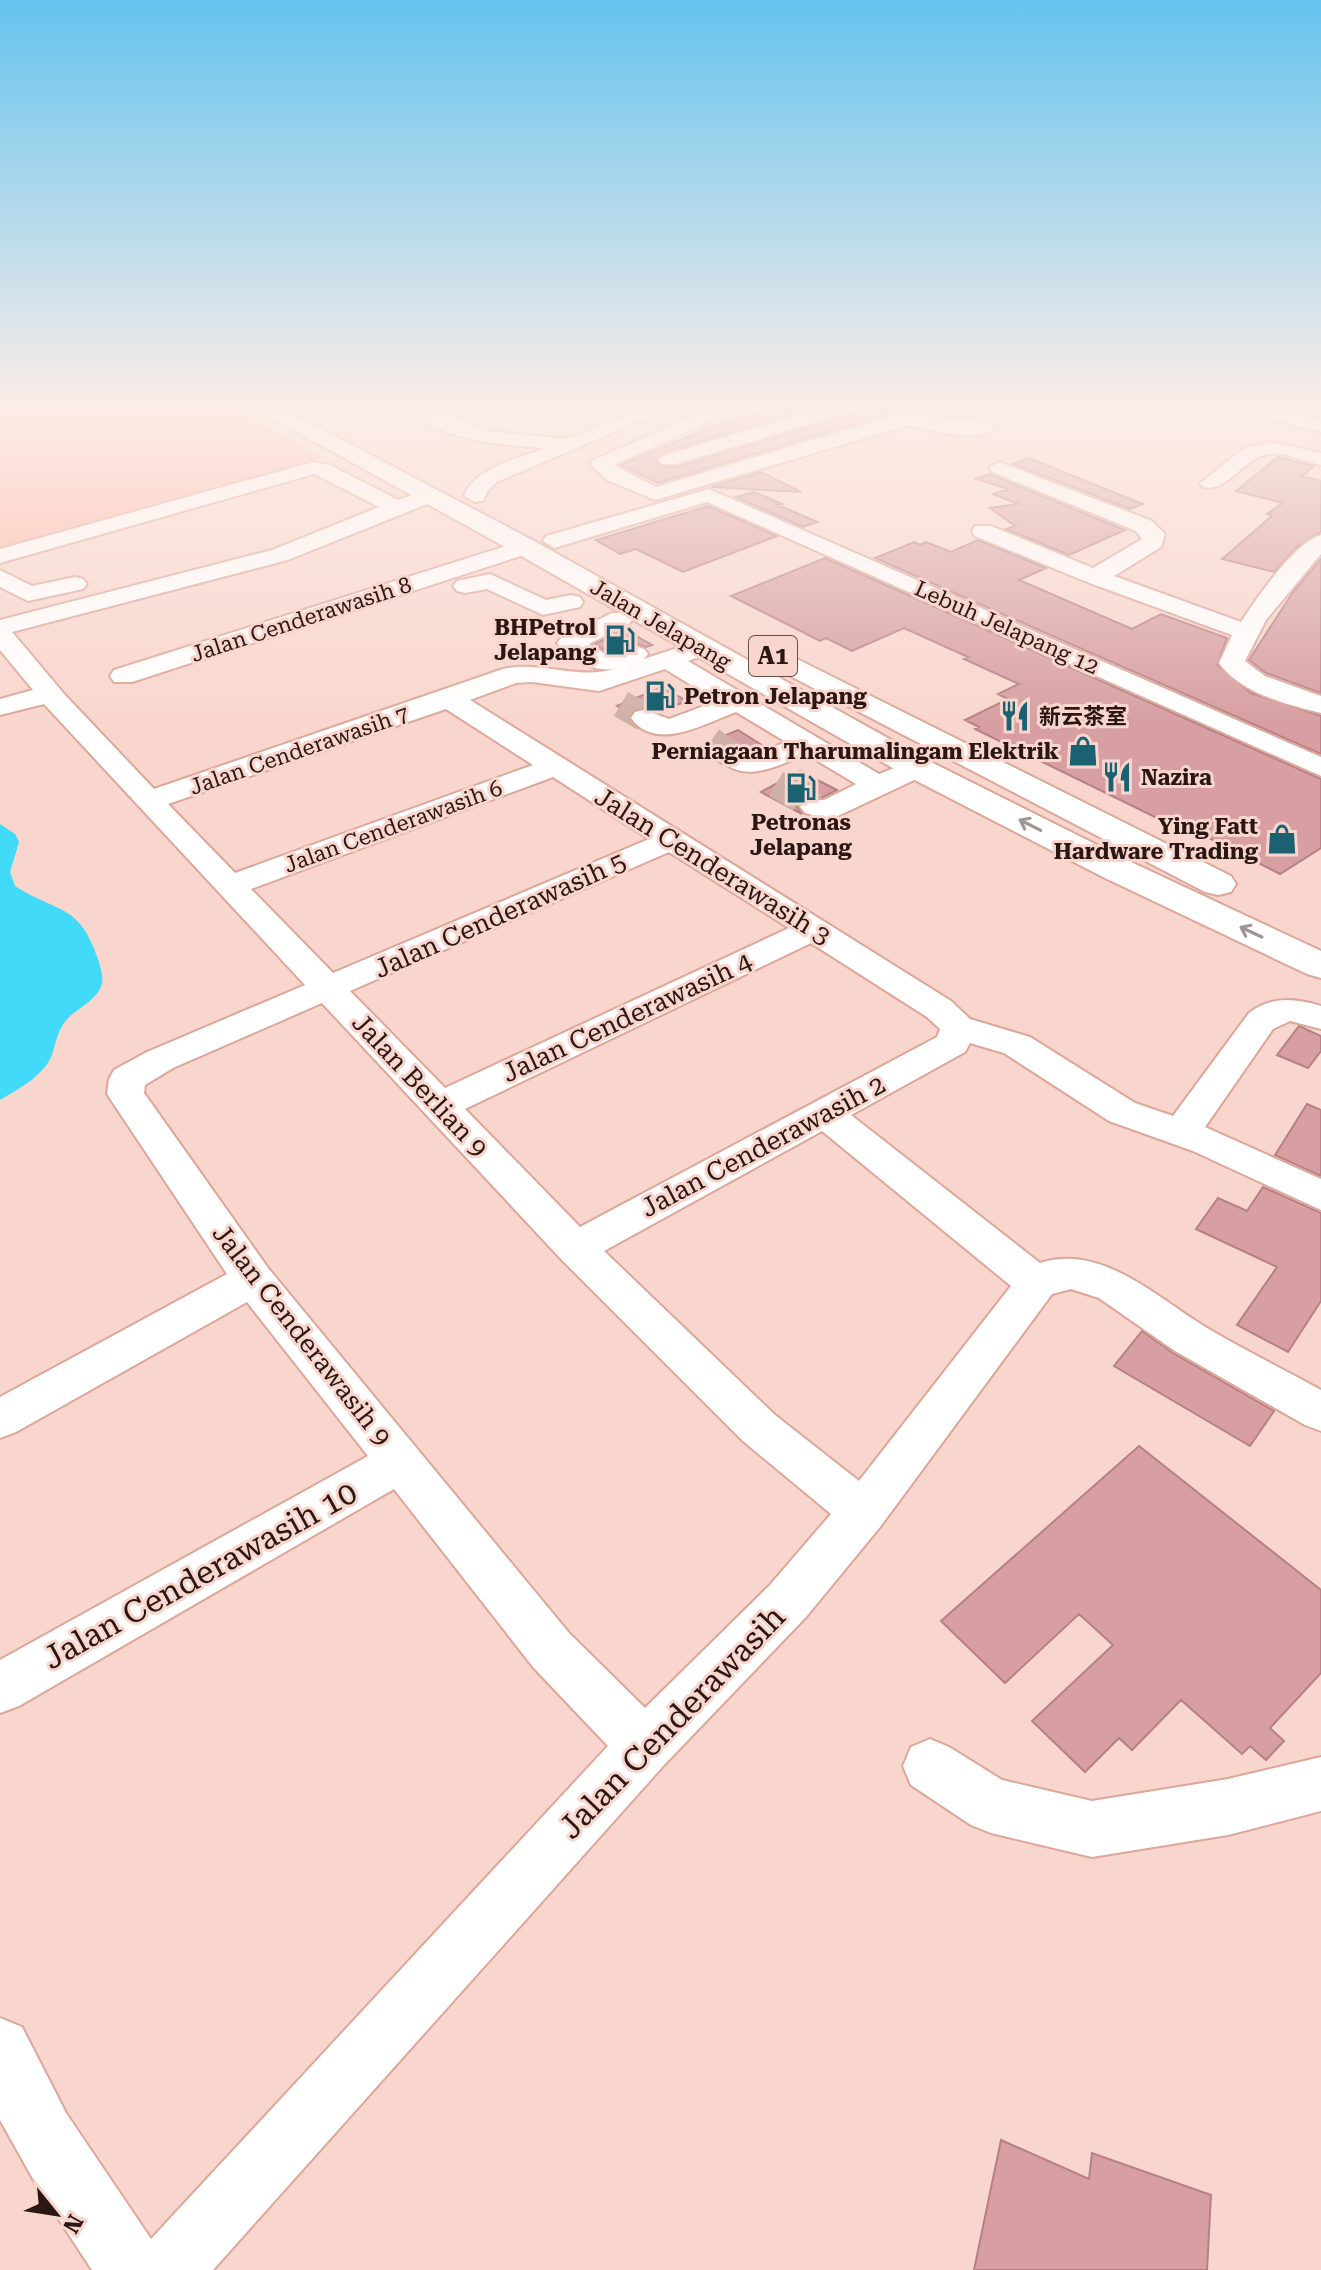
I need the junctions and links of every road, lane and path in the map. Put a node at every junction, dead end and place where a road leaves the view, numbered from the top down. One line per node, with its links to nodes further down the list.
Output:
1 (157, 512): 12 (street)
2 (387, 512): 20 (street)
3 (467, 512): 11 (main road, Jalan Jelapang / A1)
4 (504, 512): 11 (main road, Jalan Jelapang / A1)
5 (629, 512): 11 (street, Lebuh Jelapang 12)
6 (747, 512): 36 (street, Lebuh Jelapang 12)
7 (1109, 512): 15 (street)
8 (983, 531): 15 (street)
9 (253, 539): 13 (street)
10 (1321, 542): 23 (street)
11 (540, 544): 16 (street, Jalan Cenderawasih 8); 21 (main road, Jalan Jelapang / A1); 33 (main road, Jalan Jelapang / A1)
12 (0, 556)
13 (120, 573)
14 (0, 577): 18 (street)
15 (1095, 577): 23 (street)
16 (455, 580): 19 (street); 25 (street, Jalan Cenderawasih 8)
17 (90, 581): 18 (street)
18 (60, 588): 20 (street)
19 (571, 602)
20 (76, 609): 22 (street)
21 (630, 614): 24 (main road, Jalan Jelapang / A1); 24 (street)
22 (0, 631): 26 (street, Jalan Berlian 9)
23 (1246, 632): 29 (street)
24 (668, 661): 27 (street, Jalan Cenderawasih 7); 28 (street); 31 (street); 37 (main road, Jalan Jelapang / A1)
25 (123, 676)
26 (50, 694): 30 (street); 41 (street, Jalan Berlian 9)
27 (449, 699): 35 (street, Jalan Cenderawasih 3); 41 (street, Jalan Cenderawasih 7)
28 (621, 704)
29 (1321, 705)
30 (0, 707)
31 (731, 709): 32 (street); 34 (street); 34 (street)
32 (645, 718)
33 (893, 718): 37 (main road); 38 (main road, Jalan Jelapang / A1)
34 (800, 750): 39 (street); 40 (street)
35 (554, 767): 43 (street, Jalan Cenderawasih 3); 44 (street, Jalan Cenderawasih 6)
36 (1321, 767)
37 (917, 768): 38 (main road); 40 (street); 47 (main road, Jalan Jelapang / A1, one-way to 37)
38 (1016, 783): 46 (main road, Jalan Jelapang / A1)
39 (776, 784)
40 (868, 790): 42 (street)
41 (149, 801): 44 (street, Jalan Berlian 9)
42 (815, 807)
43 (669, 841): 45 (street, Jalan Cenderawasih 3); 48 (street, Jalan Cenderawasih 5)
44 (232, 885): 48 (street, Jalan Berlian 9)
45 (814, 929): 50 (street, Jalan Cenderawasih 3); 51 (street, Jalan Cenderawasih 4)
46 (1321, 934)
47 (1321, 966)
48 (330, 989): 51 (street, Jalan Berlian 9); 56 (street, Jalan Cenderawasih 9)
49 (1321, 1018): 53 (street)
50 (955, 1036): 52 (street, Jalan Cenderawasih 2); 53 (street)
51 (439, 1106): 55 (street, Jalan Berlian 9)
52 (824, 1113): 55 (street, Jalan Cenderawasih 2); 57 (street)
53 (1181, 1133): 54 (street)
54 (1321, 1196)
55 (575, 1248): 61 (street, Jalan Berlian 9)
56 (253, 1279): 58 (street); 60 (street, Jalan Cenderawasih 9)
57 (1037, 1283): 59 (street); 61 (street, Jalan Cenderawasih)
58 (2, 1411)
59 (1321, 1412)
60 (400, 1462): 62 (street, Jalan Cenderawasih 10); 63 (street, Jalan Cenderawasih 9)
61 (863, 1512): 63 (street, Jalan Cenderawasih)
62 (0, 1688)
63 (645, 1746): 68 (street, Jalan Cenderawasih)
64 (930, 1766): 65 (street)
65 (1321, 1784)
66 (0, 2049): 67 (street)
67 (132, 2270)
68 (168, 2270)

